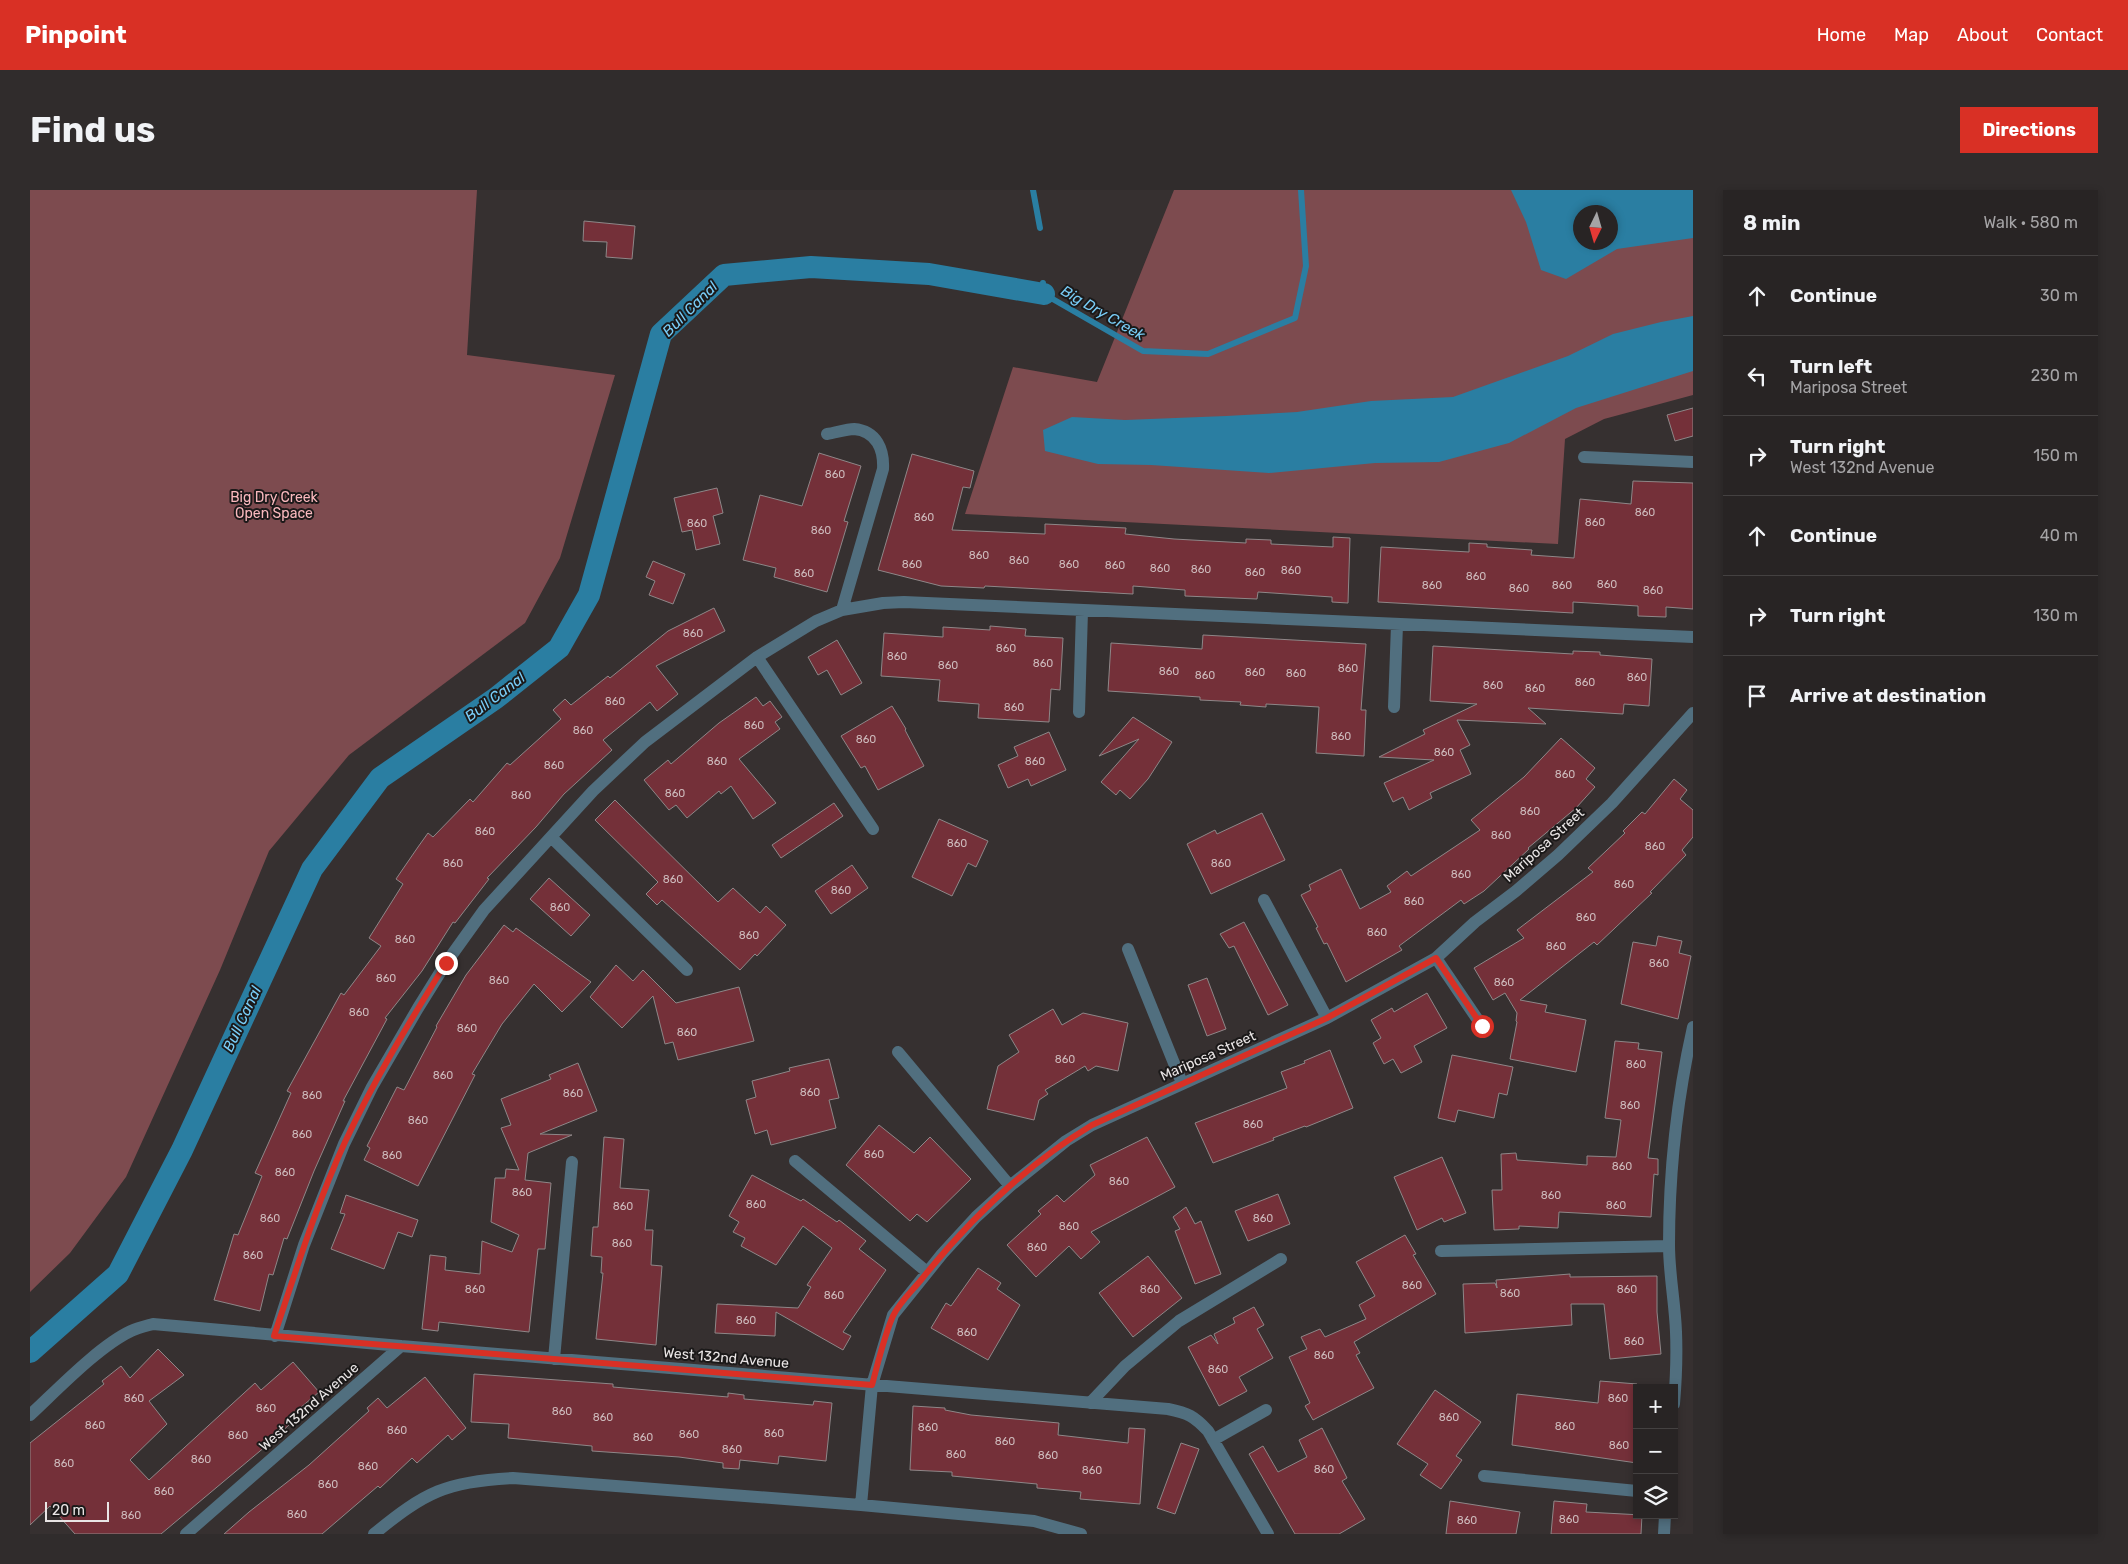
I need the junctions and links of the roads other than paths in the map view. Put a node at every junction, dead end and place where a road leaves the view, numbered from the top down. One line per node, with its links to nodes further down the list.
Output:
1 (827, 434): 4 (street)
2 (1584, 457): 3 (street)
3 (1693, 462)
4 (842, 610): 5 (street); 8 (street)
5 (1082, 611): 6 (street); 10 (street)
6 (1397, 625): 7 (street); 9 (street)
7 (1693, 637)
8 (757, 657): 12 (street); 13 (street)
9 (1394, 707)
10 (1078, 712)
11 (1693, 713): 16 (street, Mariposa Street)
12 (873, 829)
13 (551, 837): 17 (street); 30 (street)
14 (1264, 900): 18 (street)
15 (1128, 949): 22 (street)
16 (1436, 958): 18 (street, Mariposa Street); 19 (street)
17 (687, 970)
18 (1327, 1018): 22 (street, Mariposa Street)
19 (1482, 1026)
20 (1693, 1027): 26 (street)
21 (898, 1052): 25 (street)
22 (1182, 1083): 25 (street, Mariposa Street)
23 (572, 1162): 32 (street)
24 (795, 1162): 29 (street)
25 (1010, 1186): 29 (street, Mariposa Street)
26 (1669, 1246): 27 (street); 33 (street)
27 (1441, 1251)
28 (1280, 1258): 35 (street)
29 (927, 1272): 34 (street, Mariposa Street)
30 (274, 1336): 31 (street); 37 (street)
31 (400, 1346): 32 (street, West 132nd Avenue); 43 (street, West 132nd Avenue)
32 (554, 1359): 34 (street, West 132nd Avenue)
33 (1676, 1384)
34 (872, 1385): 35 (street, West 132nd Avenue); 41 (street, Mariposa Street)
35 (1090, 1403): 38 (street, West 132nd Avenue)
36 (1266, 1410): 38 (street)
37 (30, 1415)
38 (1213, 1440): 46 (street, West 132nd Avenue)
39 (1484, 1476): 40 (street)
40 (1633, 1491)
41 (861, 1505): 44 (street); 45 (street)
42 (1665, 1519): 47 (street)
43 (186, 1534)
44 (374, 1534)
45 (1080, 1534)
46 (1268, 1534)
47 (1664, 1534)

